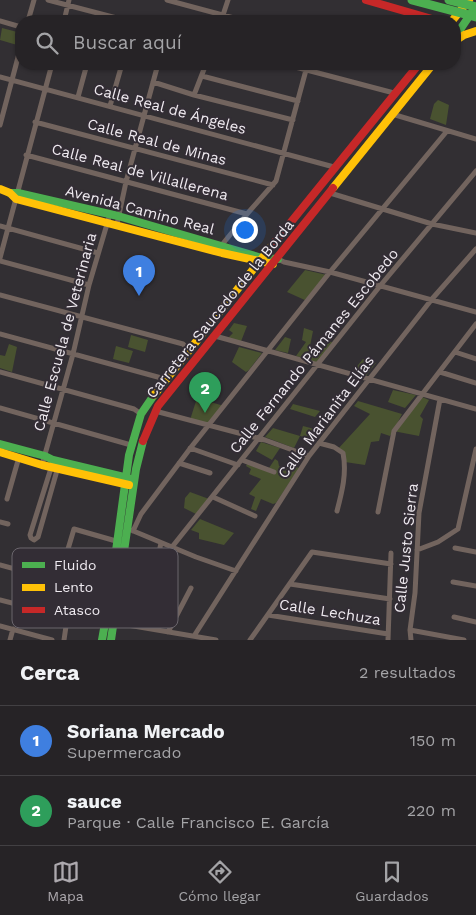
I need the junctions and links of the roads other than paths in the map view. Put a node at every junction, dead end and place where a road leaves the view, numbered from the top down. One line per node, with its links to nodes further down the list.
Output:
1 (34, 0): 12 (street)
2 (48, 0): 9 (street)
3 (167, 0): 14 (street)
4 (228, 0): 14 (street)
5 (366, 0): 15 (street)
6 (412, 0): 18 (street, bridge)
7 (450, 0): 10 (street, bridge); 16 (street)
8 (469, 0): 17 (street)
9 (69, 3): 11 (street)
10 (476, 7): 20 (street)
11 (101, 14): 13 (street)
12 (30, 15)
13 (105, 15)
14 (223, 15)
15 (413, 15)
16 (440, 15)
17 (457, 15)
18 (476, 17)
19 (0, 21): 21 (street)
20 (461, 23)
21 (15, 25)
22 (461, 27): 23 (street)
23 (476, 30): 24 (street)
24 (461, 37)
25 (15, 69): 36 (street)
26 (50, 70): 38 (street)
27 (85, 70): 41 (street)
28 (120, 70): 43 (street)
29 (156, 70): 37 (street, Calle Escuela de Veterinaria)
30 (204, 70): 34 (street)
31 (306, 70): 39 (street); 42 (street)
32 (414, 70): 39 (street)
33 (428, 70): 45 (street, Carretera Saucedo de la Borda)
34 (202, 76): 40 (street); 42 (street)
35 (0, 77): 36 (street, Calle Real de Ángeles)
36 (12, 80): 38 (street, Calle Real de Ángeles); 44 (street)
37 (153, 82): 40 (street); 46 (street, Calle Escuela de Veterinaria)
38 (45, 89): 41 (street, Calle Real de Ángeles); 48 (street)
39 (394, 93): 55 (street)
40 (194, 95): 47 (street)
41 (78, 98): 43 (street, Calle Real de Ángeles)
42 (298, 101): 47 (street)
43 (110, 106): 46 (street, Calle Real de Ángeles)
44 (2, 112): 49 (street)
45 (392, 114): 50 (street); 60 (street, Carretera Saucedo de la Borda)
46 (144, 115): 52 (street, Calle Escuela de Veterinaria); 53 (street, Calle Real de Ángeles)
47 (293, 120): 53 (street)
48 (36, 122): 52 (street, Calle Real de Minas); 54 (street)
49 (0, 125)
50 (447, 130): 51 (street); 62 (street)
51 (476, 139)
52 (136, 149): 57 (street, Calle Escuela de Veterinaria); 58 (street, Calle Real de Minas)
53 (284, 153): 55 (street, Calle Real de Ángeles); 58 (street)
54 (26, 155): 57 (street, Calle Real de Villallerena); 61 (street)
55 (334, 167): 73 (street)
56 (476, 171): 65 (street, Calle Fernando Pámanes Escobedo)
57 (126, 182): 63 (street, Calle Real de Villallerena); 64 (street, Calle Escuela de Veterinaria)
58 (273, 185): 63 (street)
59 (0, 189): 61 (street, Avenida Camino Real)
60 (330, 193): 62 (street); 74 (street, Carretera Saucedo de la Borda)
61 (15, 195): 64 (street, Avenida Camino Real); 67 (street)
62 (382, 209): 65 (street); 75 (street)
63 (247, 214): 69 (street)
64 (113, 219): 69 (street, Avenida Camino Real); 71 (street, Calle Escuela de Veterinaria); 73 (street, Avenida Camino Real)
65 (432, 224): 68 (street); 77 (street, Calle Fernando Pámanes Escobedo)
66 (0, 226): 67 (street)
67 (8, 229): 71 (street); 72 (street)
68 (476, 233)
69 (221, 246): 73 (street, Avenida Camino Real)
70 (476, 248): 79 (street, Calle Marianita Elías)
71 (98, 253): 76 (street, Calle Escuela de Veterinaria)
72 (0, 259): 76 (street)
73 (260, 260): 74 (street); 85 (street)
74 (278, 262): 75 (street); 84 (street, Carretera Saucedo de la Borda)
75 (330, 272): 77 (street); 86 (street)
76 (89, 285): 81 (street, Calle Escuela de Veterinaria)
77 (380, 286): 79 (street); 90 (street, Calle Fernando Pámanes Escobedo)
78 (0, 295): 81 (street)
79 (432, 299): 80 (street); 94 (street, Calle Marianita Elías)
80 (476, 312)
81 (82, 317): 85 (street); 88 (street, Calle Escuela de Veterinaria)
82 (476, 324): 87 (street)
83 (0, 334): 88 (street)
84 (214, 336): 86 (street); 101 (street, Carretera Saucedo de la Borda)
85 (189, 350): 93 (street)
86 (267, 351): 90 (street); 104 (street)
87 (455, 352): 89 (street); 92 (street)
88 (73, 354): 93 (street); 96 (street, Calle Escuela de Veterinaria)
89 (476, 360)
90 (317, 365): 94 (street); 105 (street, Calle Fernando Pámanes Escobedo)
91 (0, 372): 96 (street)
92 (440, 372): 95 (street); 97 (street)
93 (165, 379): 102 (street)
94 (369, 380): 97 (street); 106 (street, Calle Marianita Elías)
95 (476, 384)
96 (63, 389): 102 (street); 103 (street, Calle Escuela de Veterinaria)
97 (421, 394): 98 (street); 128 (street)
98 (440, 399): 100 (street); 142 (street, Calle Justo Sierra)
99 (0, 408): 103 (street)
100 (476, 409)
101 (155, 411): 104 (street); 122 (street, Carretera Saucedo de la Borda)
102 (141, 414): 108 (street)
103 (54, 423): 108 (street); 114 (street, Calle Escuela de Veterinaria)
104 (209, 425): 105 (street); 109 (street)
105 (259, 438): 112 (street); 116 (street, Calle Fernando Pámanes Escobedo)
106 (319, 443): 112 (street, Calle Marianita Elías); 127 (street)
107 (0, 444): 114 (street)
108 (131, 445): 120 (street)
109 (190, 448): 115 (street); 116 (street)
110 (476, 449): 142 (street)
111 (0, 452): 113 (street)
112 (309, 456): 146 (street, Calle Marianita Elías)
113 (19, 457): 114 (street); 124 (street)
114 (51, 463): 119 (street); 120 (street); 121 (street)
115 (179, 463): 117 (street); 132 (street)
116 (240, 463): 118 (street); 123 (street, Calle Fernando Pámanes Escobedo)
117 (210, 472)
118 (274, 472)
119 (47, 480): 121 (street); 125 (street)
120 (124, 480): 122 (street); 133 (street)
121 (53, 482): 126 (street)
122 (134, 483): 132 (street, Carretera Saucedo de la Borda)
123 (213, 497): 129 (street); 135 (street, Calle Fernando Pámanes Escobedo)
124 (7, 499)
125 (38, 509): 126 (street); 126 (street)
126 (45, 511)
127 (337, 511)
128 (378, 512)
129 (255, 516)
130 (0, 522): 131 (street)
131 (8, 524)
132 (130, 530): 134 (street); 138 (street, Carretera Saucedo de la Borda)
133 (116, 541): 136 (street); 137 (street)
134 (161, 543): 135 (street); 139 (street)
135 (172, 547)
136 (68, 548)
137 (115, 548)
138 (126, 548)
139 (160, 548)
140 (455, 548): 143 (street)
141 (178, 549): 146 (street)
142 (417, 550): 161 (street, Calle Justo Sierra)
143 (476, 552)
144 (391, 553): 145 (street)
145 (391, 564): 148 (street); 151 (street)
146 (236, 570): 163 (street, Calle Marianita Elías)
147 (453, 582): 149 (street)
148 (290, 584): 151 (street); 153 (street)
149 (476, 586)
150 (191, 588): 152 (street)
151 (390, 599): 164 (street)
152 (178, 613)
153 (268, 615): 164 (street, Calle Lechuza); 169 (street)
154 (454, 617): 155 (street)
155 (476, 622)
156 (0, 626): 160 (street)
157 (107, 628): 167 (street)
158 (144, 628): 162 (street)
159 (170, 628): 162 (street)
160 (13, 629): 165 (street); 166 (street)
161 (410, 630): 170 (street, Calle Justo Sierra); 171 (street)
162 (168, 632): 163 (street)
163 (194, 636): 168 (street)
164 (388, 637)
165 (10, 640)
166 (48, 640)
167 (102, 640)
168 (216, 640)
169 (250, 640)
170 (411, 640)
171 (464, 640)

